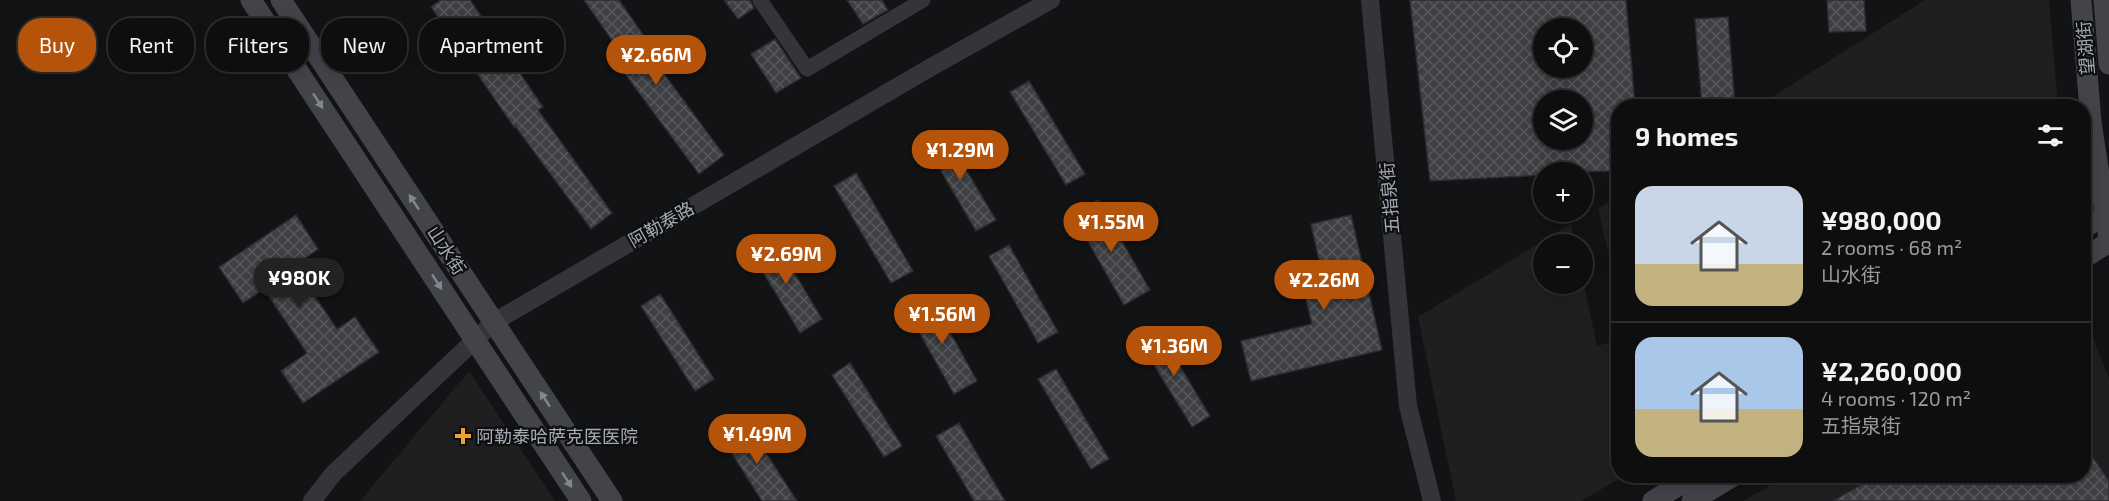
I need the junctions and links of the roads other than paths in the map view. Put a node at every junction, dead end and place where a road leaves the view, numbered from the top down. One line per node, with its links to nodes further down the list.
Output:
1 (251, 0): 17 (main road, 山水街, one-way to 17)
2 (281, 0): 16 (main road, 山水街, one-way to 2)
3 (760, 0): 4 (street)
4 (923, 0)
5 (1051, 0): 16 (street, 阿勒泰路)
6 (1370, 0): 23 (street, 五指泉街)
7 (2081, 0): 10 (main road, 望湖街)
8 (2104, 0): 9 (main road, 望湖街)
9 (2109, 64)
10 (2089, 99)
11 (2091, 123): 12 (main road, 望湖街)
12 (2107, 213): 13 (main road); 14 (main road, 望湖街)
13 (2091, 223)
14 (2109, 241): 15 (main road)
15 (2091, 253)
16 (494, 322): 17 (street, 阿勒泰路); 22 (main road, 山水街, one-way to 16)
17 (475, 340): 20 (street, 阿勒泰路); 21 (main road, 山水街, one-way to 21)
18 (1683, 483): 24 (main road)
19 (1722, 483): 25 (main road)
20 (312, 501)
21 (581, 501)
22 (612, 501)
23 (1432, 501)
24 (1653, 501)
25 (1692, 501)

